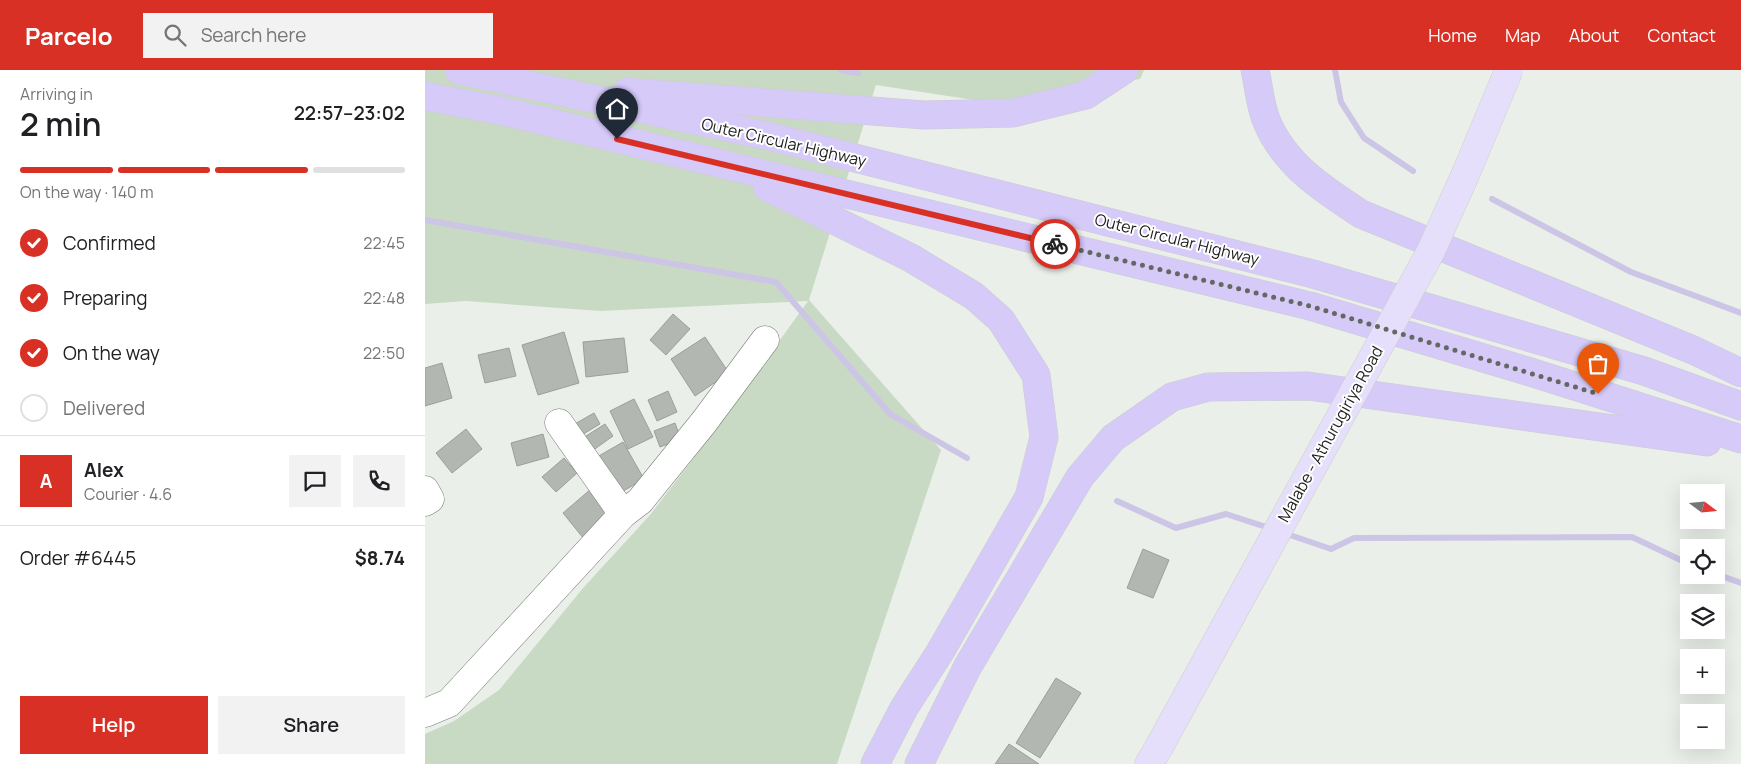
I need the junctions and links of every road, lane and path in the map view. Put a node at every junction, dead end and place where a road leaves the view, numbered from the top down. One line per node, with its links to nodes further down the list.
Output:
1 (459, 70): 5 (highway, Outer Circular Highway)
2 (1124, 70): 5 (highway)
3 (1255, 70): 9 (highway)
4 (1509, 70): 18 (main road, Malabe - Athurugiriya Road, bridge)
5 (516, 84): 10 (highway, Outer Circular Highway)
6 (425, 96): 7 (highway, Outer Circular Highway)
7 (727, 167): 12 (highway, Outer Circular Highway); 19 (highway)
8 (765, 340): 16 (street)
9 (1741, 373)
10 (1741, 406)
11 (559, 423): 16 (street)
12 (1741, 439)
13 (1741, 447): 20 (highway)
14 (425, 490): 15 (street)
15 (425, 502)
16 (623, 514): 17 (street)
17 (425, 712)
18 (1154, 755)
19 (875, 764)
20 (919, 764)

